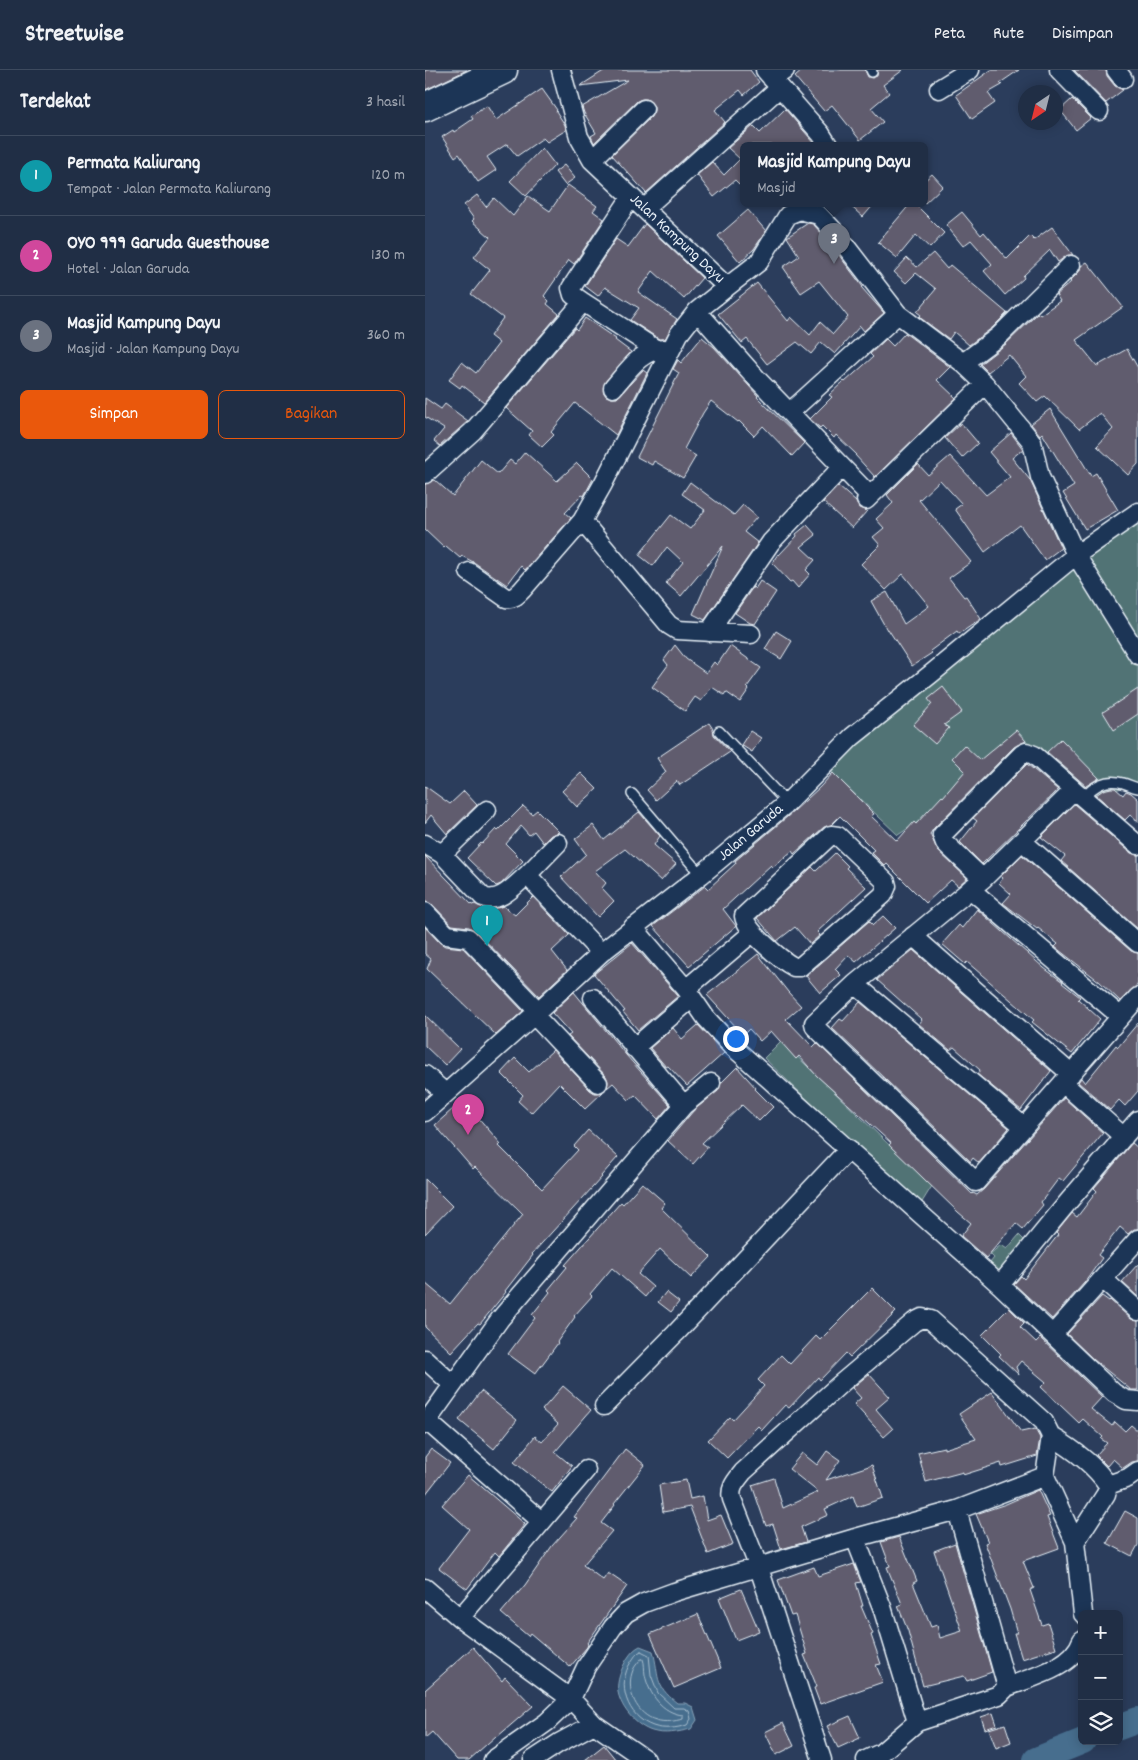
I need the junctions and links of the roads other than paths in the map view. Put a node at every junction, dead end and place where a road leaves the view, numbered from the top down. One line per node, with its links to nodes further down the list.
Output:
1 (503, 70): 7 (main road)
2 (561, 70): 11 (street, Jalan Kampung Dayu)
3 (970, 70): 6 (street)
4 (1059, 70): 9 (street)
5 (775, 77): 10 (street); 13 (street)
6 (939, 89)
7 (425, 106)
8 (645, 109): 11 (street)
9 (1099, 111)
10 (826, 142)
11 (591, 160): 12 (street, Jalan Kampung Dayu)
12 (631, 197): 13 (street, Jalan Kampung Dayu); 17 (street)
13 (644, 208): 16 (street, Jalan Kampung Dayu)
14 (821, 209): 16 (street, Jalan Kampung Dayu); 19 (street, Jalan Kampung Dayu)
15 (1071, 265): 21 (street)
16 (727, 286): 18 (street)
17 (583, 302): 20 (street); 26 (street)
18 (697, 311): 20 (street); 24 (street)
19 (898, 314): 21 (street, Jalan Kampung Dayu); 24 (street)
20 (663, 349): 23 (street); 28 (street)
21 (963, 363): 22 (street, Jalan Kampung Dayu)
22 (985, 384): 25 (street); 29 (street, Jalan Kampung Dayu)
23 (613, 388)
24 (789, 412): 25 (street)
25 (842, 467): 31 (street)
26 (425, 474)
27 (1138, 512): 29 (street, Jalan Garuda)
28 (582, 521): 30 (street); 31 (street)
29 (1076, 554): 33 (street, Jalan Kampung Dayu); 38 (street, Jalan Garuda)
30 (469, 572)
31 (709, 632): 32 (street)
32 (751, 634)
33 (1138, 656)
34 (719, 731): 38 (lane)
35 (1138, 788): 37 (lane)
36 (632, 794): 46 (lane)
37 (1079, 794): 40 (street); 43 (street); 47 (street)
38 (787, 804): 46 (street, Jalan Garuda)
39 (487, 810): 44 (street)
40 (1022, 841): 47 (street); 52 (street)
41 (558, 843): 45 (street)
42 (425, 844): 44 (street)
43 (1138, 845)
44 (442, 854): 45 (street)
45 (527, 875): 53 (street)
46 (701, 875): 49 (street, Jalan Garuda)
47 (977, 884): 51 (street); 59 (street)
48 (425, 912): 58 (street)
49 (633, 927): 53 (street, Jalan Garuda); 55 (street)
50 (752, 933): 50 (street); 55 (street)
51 (913, 936): 54 (street); 62 (street)
52 (1138, 943)
53 (601, 953): 58 (street, Jalan Garuda)
54 (855, 984): 69 (street); 69 (street)
55 (689, 993): 60 (street); 71 (street)
56 (1138, 997): 59 (street)
57 (593, 998): 60 (street)
58 (536, 1013): 63 (street); 65 (street, Jalan Garuda)
59 (1120, 1016): 62 (street)
60 (634, 1048): 66 (street)
61 (425, 1075): 65 (street)
62 (1068, 1079): 69 (street); 70 (street)
63 (598, 1082)
64 (711, 1083): 66 (street)
65 (445, 1093): 67 (street, Jalan Garuda)
66 (684, 1105): 78 (street)
67 (425, 1112)
68 (1138, 1120): 70 (street)
69 (1024, 1127)
70 (1124, 1137): 74 (street)
71 (849, 1149): 74 (street); 80 (street)
72 (1138, 1239): 73 (street)
73 (1103, 1279): 75 (street); 76 (street)
74 (1000, 1285): 76 (street)
75 (1138, 1312)
76 (1053, 1334): 79 (street)
77 (425, 1359): 78 (street)
78 (452, 1384): 81 (street)
79 (1138, 1402)
80 (604, 1406)
81 (426, 1423): 88 (street)
82 (1051, 1436): 85 (street); 86 (street); 91 (street)
83 (586, 1470): 88 (street)
84 (1138, 1471): 86 (street)
85 (1045, 1476): 87 (street); 90 (street)
86 (1108, 1486): 90 (street)
87 (957, 1510): 89 (street); 96 (street)
88 (541, 1522): 94 (street)
89 (855, 1538): 91 (street); 99 (street)
90 (1075, 1542): 93 (street)
91 (759, 1568): 97 (street); 106 (street)
92 (425, 1588): 94 (street)
93 (1083, 1610)
94 (461, 1618): 97 (street)
95 (1078, 1646): 96 (street)
96 (1007, 1687): 99 (street)
97 (571, 1699): 98 (street); 100 (street)
98 (547, 1722): 101 (street); 103 (street)
99 (917, 1722): 102 (street)
100 (594, 1724): 101 (street); 105 (street)
101 (559, 1743): 104 (street)
102 (879, 1758)
103 (493, 1760)
104 (533, 1760)
105 (646, 1760)
106 (822, 1760)

